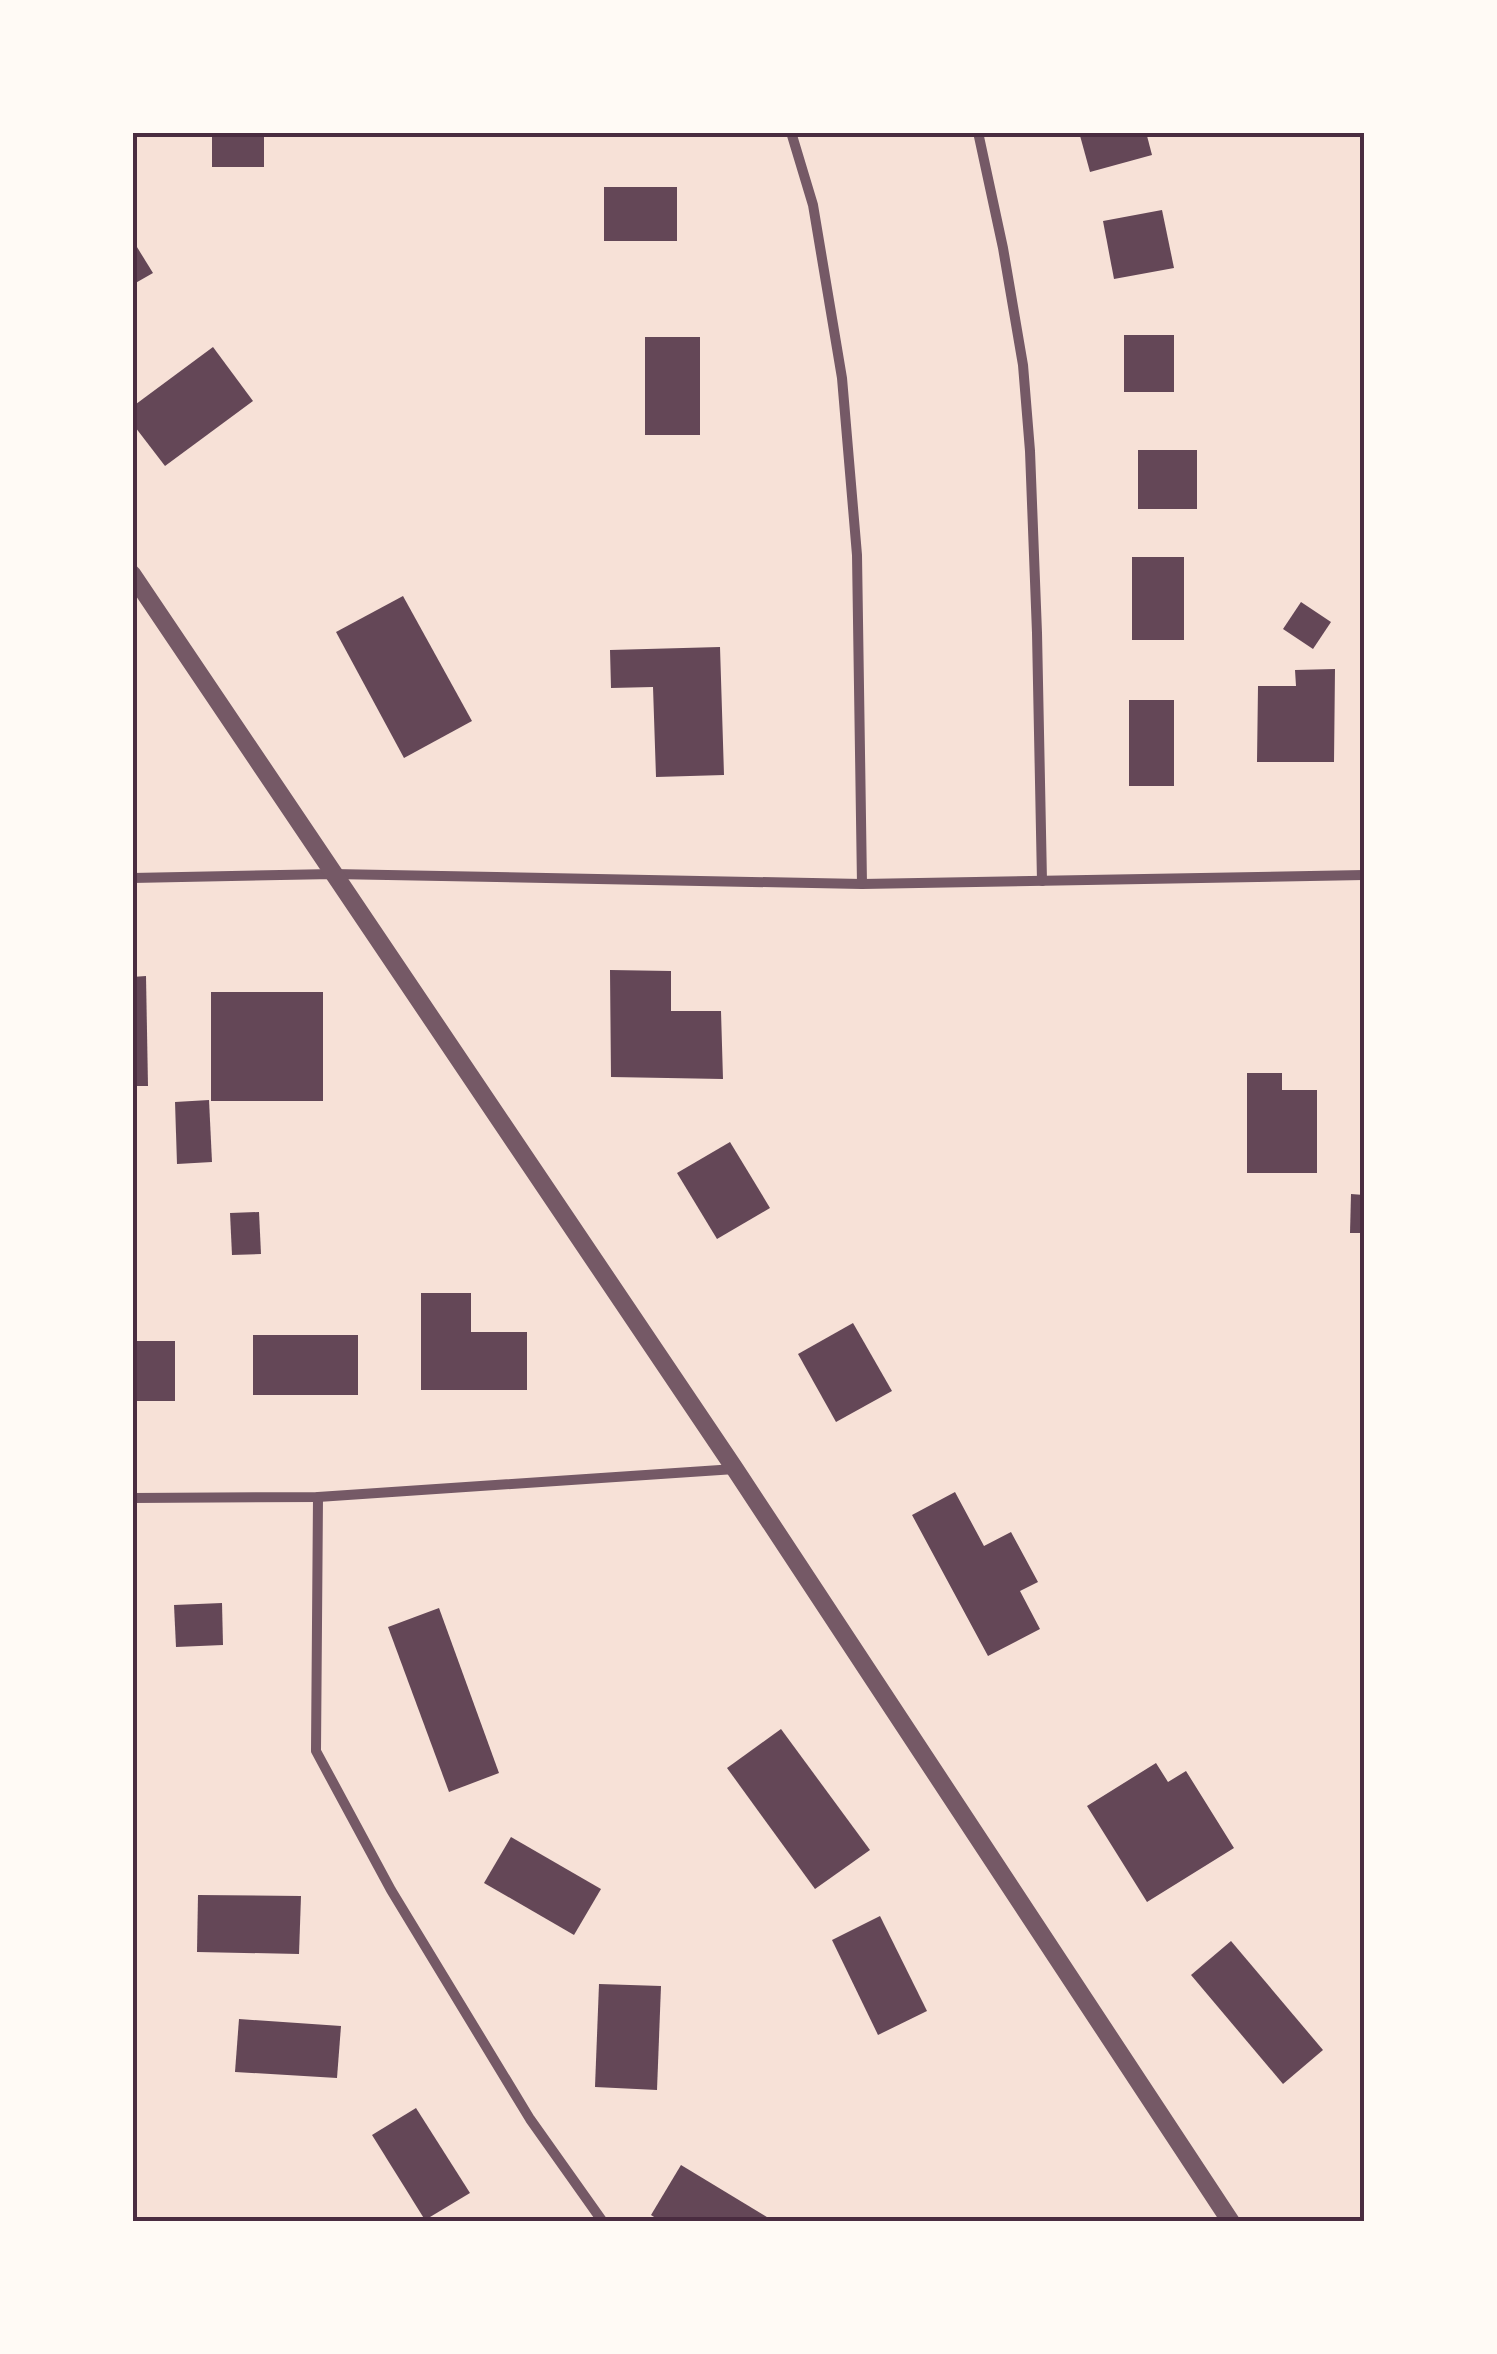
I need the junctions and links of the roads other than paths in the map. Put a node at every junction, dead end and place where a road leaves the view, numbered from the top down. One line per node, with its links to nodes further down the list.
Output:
1 (791, 132): 8 (street)
2 (978, 132): 7 (street)
3 (132, 574): 4 (street)
4 (332, 874): 6 (street); 8 (street); 9 (street)
5 (1364, 874): 7 (street)
6 (132, 878)
7 (1042, 881): 8 (street)
8 (862, 884)
9 (735, 1469): 10 (street); 13 (street)
10 (318, 1497): 11 (street); 12 (street)
11 (132, 1498)
12 (603, 2222)
13 (1231, 2222)

